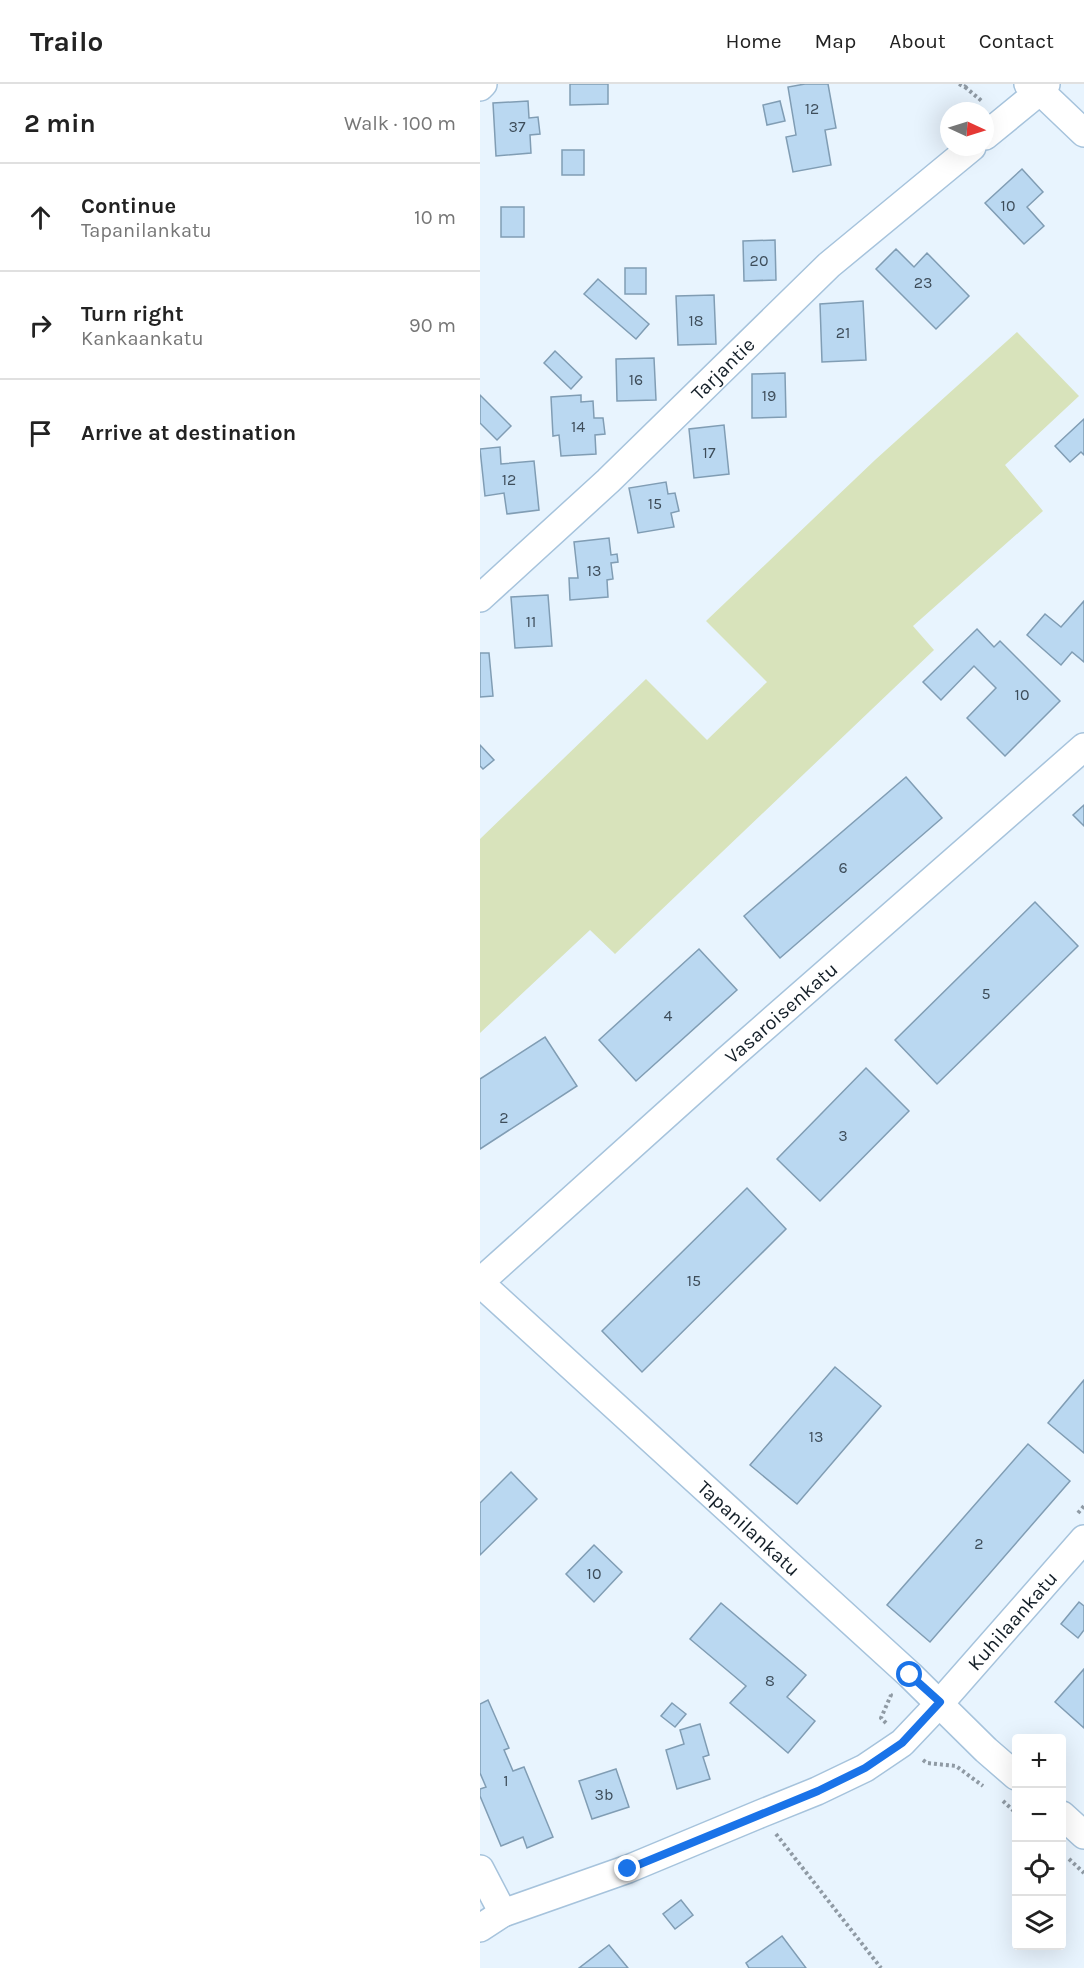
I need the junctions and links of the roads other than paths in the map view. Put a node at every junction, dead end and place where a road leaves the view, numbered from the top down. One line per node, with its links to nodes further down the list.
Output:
1 (1038, 86): 2 (street); 3 (street)
2 (994, 128)
3 (1084, 133)
4 (961, 156): 5 (street, Tarjantie)
5 (480, 598)
6 (1084, 747): 7 (street, Vasaroisenkatu)
7 (480, 1282): 9 (street, Tapanilankatu)
8 (1084, 1539): 9 (street, Kuhilaankatu)
9 (940, 1702): 10 (street, Tapanilankatu); 14 (street, Kuhilaankatu)
10 (1012, 1772)
11 (1066, 1819): 12 (street)
12 (1084, 1835)
13 (480, 1869): 14 (street)
14 (503, 1913): 15 (street, Kuhilaankatu)
15 (480, 1929)

